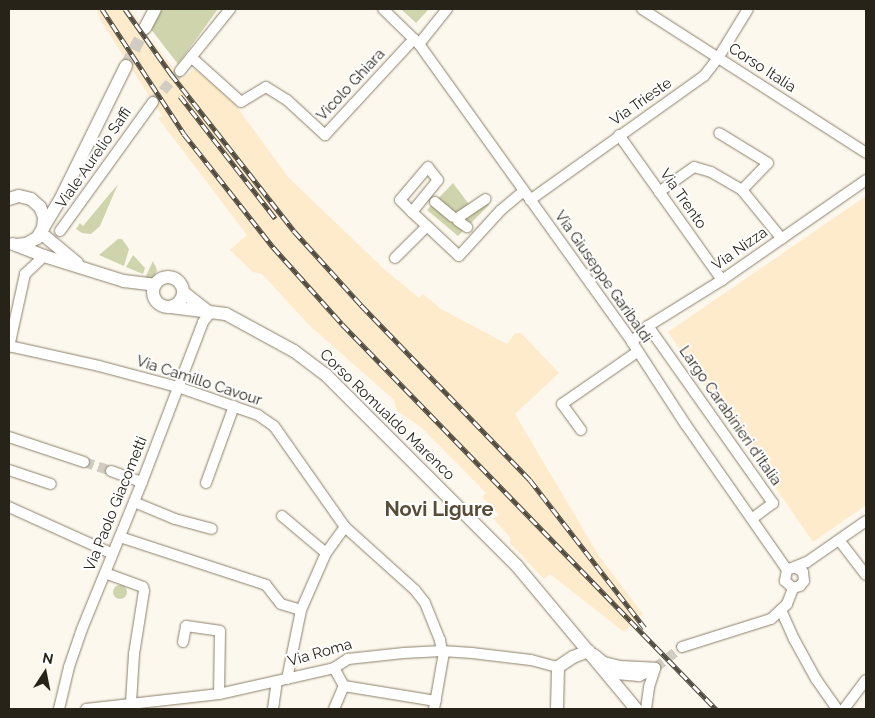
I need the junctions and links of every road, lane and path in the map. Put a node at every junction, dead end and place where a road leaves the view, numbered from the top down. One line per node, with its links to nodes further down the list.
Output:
1 (155, 9): 7 (main road)
2 (230, 9): 9 (street)
3 (383, 9): 8 (street, Via Giuseppe Garibaldi)
4 (446, 9): 8 (street)
5 (642, 9): 10 (street, Corso Italia)
6 (748, 9): 10 (street, Via Trieste)
7 (145, 28)
8 (416, 41): 9 (street, Vicolo Ghiara); 21 (street, Via Giuseppe Garibaldi)
9 (191, 57): 12 (street)
10 (718, 58): 15 (street, Via Trieste); 16 (street, Corso Italia)
11 (126, 66): 20 (main road)
12 (180, 71)
13 (152, 102): 26 (street, Viale Aurelio Saffi)
14 (720, 133): 18 (street)
15 (619, 135): 19 (street, Via Trento); 21 (street, Via Trieste)
16 (866, 153)
17 (866, 180): 31 (street, Via Nizza)
18 (742, 190): 19 (street); 31 (street)
19 (659, 192): 36 (street, Via Trento)
20 (66, 194): 25 (main road); 26 (street); 29 (main road)
21 (527, 196): 28 (street, Via Trieste); 46 (street, Via Giuseppe Garibaldi)
22 (10, 197): 25 (main road)
23 (487, 201): 24 (street)
24 (435, 202)
25 (36, 203): 29 (main road)
26 (78, 206): 30 (street, Viale Aurelio Saffi)
27 (412, 212): 28 (street)
28 (427, 226): 33 (street)
29 (42, 230): 32 (main road); 35 (main road)
30 (60, 231)
31 (782, 238): 36 (street, Via Nizza)
32 (11, 243): 35 (main road)
33 (395, 258)
34 (40, 260): 44 (street)
35 (81, 266): 37 (main road)
36 (722, 280): 43 (street, Via Nizza)
37 (124, 281): 38 (main road); 40 (main road)
38 (155, 285): 39 (main road); 40 (main road)
39 (183, 292): 41 (main road); 42 (main road, Corso Romualdo Marenco)
40 (155, 299): 41 (main road)
41 (171, 307): 42 (main road, Corso Romualdo Marenco)
42 (210, 313): 47 (street, Via Paolo Giacometti); 76 (main road, Corso Romualdo Marenco)
43 (648, 326): 46 (street, Via Nizza); 60 (street, Largo Carabinieri d'Italia)
44 (10, 334): 45 (street)
45 (9, 347): 47 (street, Via Camillo Cavour)
46 (635, 347): 49 (street, Via Nizza); 60 (street, Via Giuseppe Garibaldi)
47 (178, 387): 48 (street, Via Camillo Cavour); 54 (street, Via Paolo Giacometti)
48 (234, 406): 55 (street); 62 (street, Via Camillo Cavour)
49 (581, 430)
50 (9, 437): 51 (street)
51 (84, 462)
52 (9, 470): 56 (street)
53 (111, 471): 54 (street)
54 (142, 482): 57 (street, Via Paolo Giacometti)
55 (206, 483)
56 (51, 484)
57 (134, 502): 63 (street); 64 (street, Via Paolo Giacometti)
58 (9, 507): 66 (street)
59 (282, 516): 67 (street)
60 (752, 518): 68 (street, Via Giuseppe Garibaldi)
61 (866, 521): 65 (street)
62 (345, 527): 67 (street); 77 (street, Via Camillo Cavour)
63 (212, 529)
64 (120, 537): 69 (street, Via Paolo Giacometti); 72 (street)
65 (839, 540): 68 (street); 70 (street)
66 (111, 553)
67 (326, 553): 72 (street)
68 (796, 571): 71 (street); 71 (street, Via Giuseppe Garibaldi)
69 (105, 573): 86 (street); 89 (street, Via Paolo Giacometti)
70 (866, 575)
71 (793, 588): 73 (street)
72 (301, 610): 82 (street)
73 (783, 613): 75 (street); 96 (street)
74 (183, 642): 85 (street)
75 (682, 647)
76 (589, 651): 79 (main road); 80 (street); 81 (main road, Corso Romualdo Marenco)
77 (443, 652): 78 (street, Via Roma); 79 (street, Via Roma); 88 (street)
78 (334, 668): 82 (street, Via Roma); 84 (street)
79 (558, 668): 93 (main road)
80 (654, 668): 81 (street); 95 (street)
81 (607, 673): 94 (main road, Corso Romualdo Marenco)
82 (282, 680): 85 (street, Via Roma); 91 (street)
83 (866, 680): 97 (street)
84 (344, 686): 88 (street); 92 (street)
85 (219, 694): 87 (street, Via Roma)
86 (131, 704): 87 (street, Via Roma); 90 (street, Via Roma)
87 (152, 705)
88 (435, 705)
89 (59, 709)
90 (86, 709)
91 (273, 709)
92 (334, 709)
93 (558, 709)
94 (636, 709)
95 (646, 709)
96 (837, 709)
97 (844, 709)

